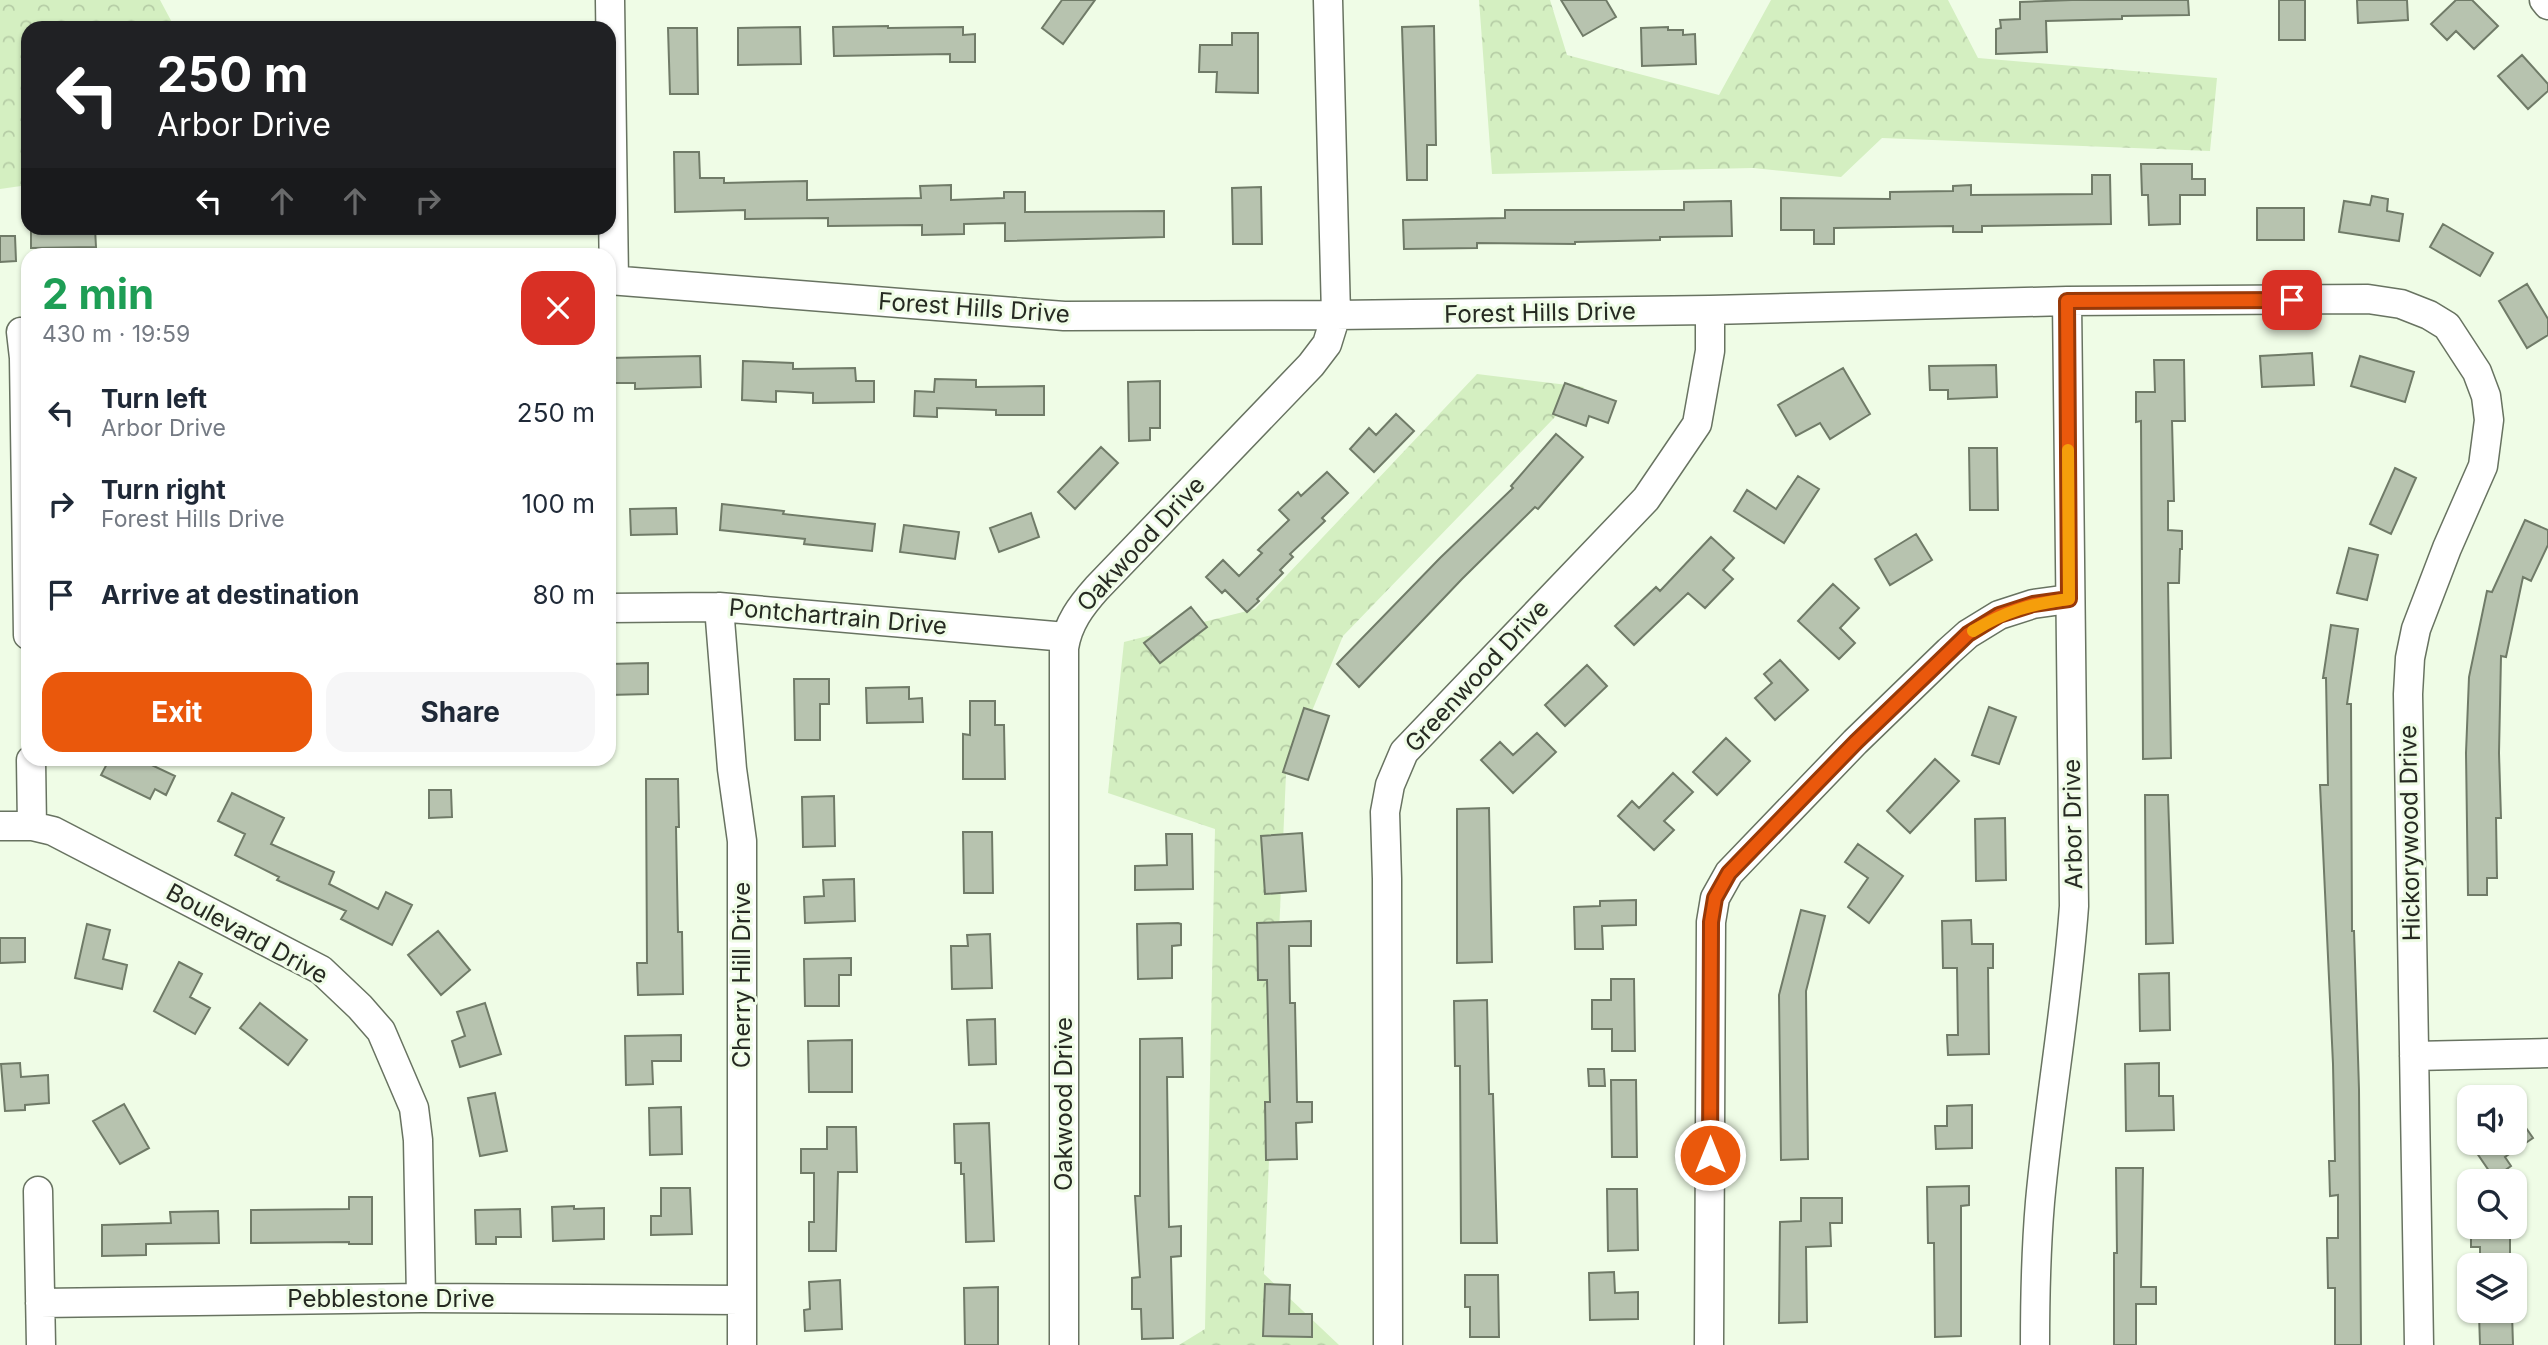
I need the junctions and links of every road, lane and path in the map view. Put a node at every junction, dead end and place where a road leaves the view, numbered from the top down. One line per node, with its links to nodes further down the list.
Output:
1 (610, 0): 5 (street)
2 (1328, 0): 9 (street, Oakwood Drive)
3 (2544, 0): 4 (street)
4 (2548, 5)
5 (610, 21)
6 (616, 280): 9 (street, Forest Hills Drive)
7 (2067, 301): 8 (street, Forest Hills Drive); 10 (street, Forest Hills Drive); 11 (street, Arbor Drive)
8 (1710, 310): 9 (street, Forest Hills Drive); 27 (street, Greenwood Drive)
9 (1336, 315): 14 (street, Oakwood Drive)
10 (2459, 343): 19 (street, Hickorywood Drive)
11 (2069, 599): 28 (street); 29 (street, Arbor Drive)
12 (719, 607): 13 (street, Pontchartrain Drive); 14 (street, Pontchartrain Drive); 22 (street, Cherry Hill Drive)
13 (616, 608)
14 (1066, 637): 26 (street, Oakwood Drive)
15 (31, 766): 16 (street)
16 (32, 826): 17 (street, Boulevard Drive); 21 (street, Boulevard Drive)
17 (0, 827)
18 (2548, 1053): 19 (street)
19 (2414, 1056): 30 (street, Hickorywood Drive)
20 (38, 1191): 23 (street)
21 (421, 1298): 22 (street, Pebblestone Drive); 23 (street, Pebblestone Drive)
22 (741, 1300): 25 (street, Cherry Hill Drive)
23 (40, 1303): 24 (street)
24 (41, 1345)
25 (741, 1345)
26 (1064, 1345)
27 (1388, 1345)
28 (1709, 1345)
29 (2035, 1345)
30 (2418, 1345)

